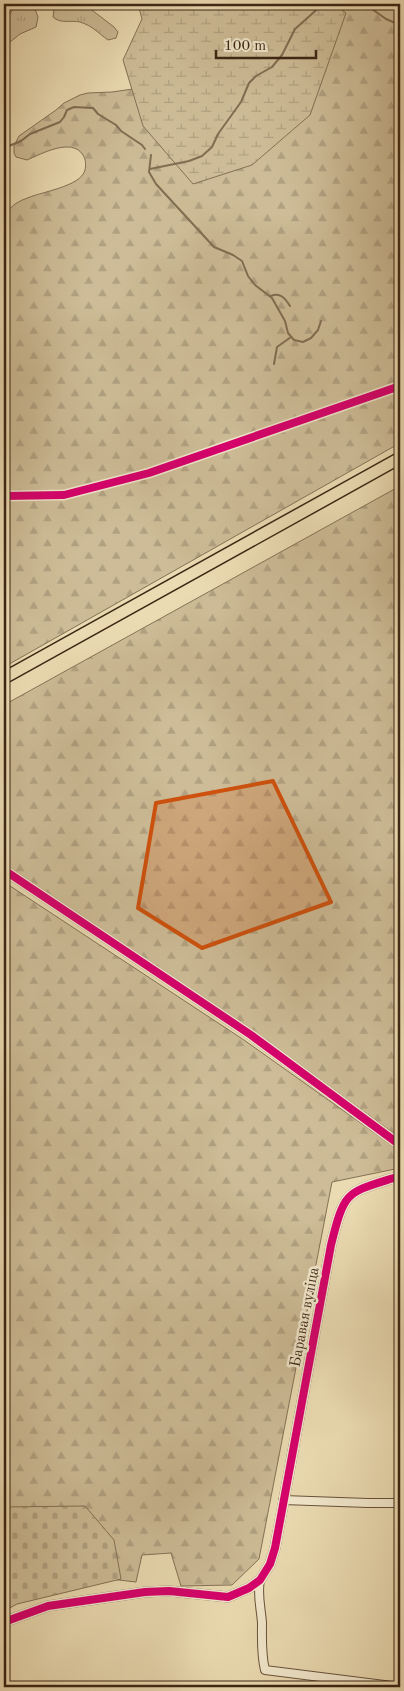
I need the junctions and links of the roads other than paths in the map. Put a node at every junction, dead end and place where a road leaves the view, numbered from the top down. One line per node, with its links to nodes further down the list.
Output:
1 (400, 386): 3 (street)
2 (400, 458): 4 (main road)
3 (4, 496)
4 (4, 678)
5 (4, 870): 6 (street)
6 (400, 1145)
7 (400, 1176): 8 (street, Баравая вуліца)
8 (283, 1500): 9 (street); 10 (street, Баравая вуліца)
9 (400, 1503)
10 (260, 1580): 11 (street); 12 (street)
11 (4, 1622)
12 (400, 1687)

